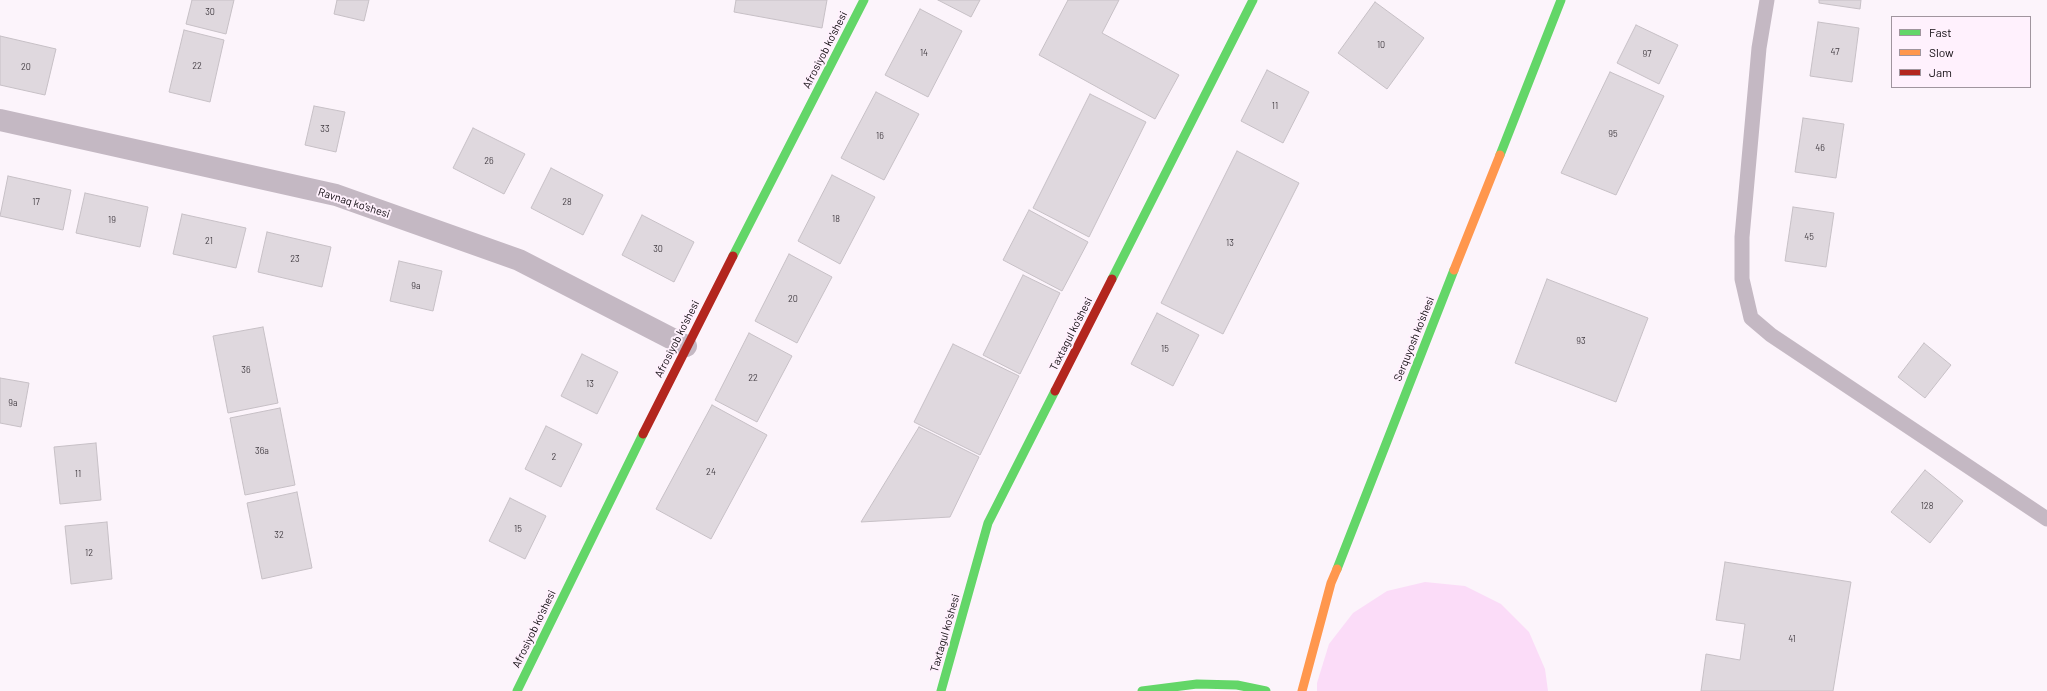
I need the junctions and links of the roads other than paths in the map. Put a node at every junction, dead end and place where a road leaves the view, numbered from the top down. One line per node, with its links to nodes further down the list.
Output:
1 (864, 0): 6 (street, Afrosiyob ko'shesi)
2 (1253, 0): 9 (street, Taxtagul ko'shesi)
3 (1561, 0): 12 (street, Serquyosh ko'shesi)
4 (1767, 0): 7 (lane)
5 (0, 120): 6 (street, Ravnaq ko'shesi)
6 (686, 346): 8 (street, Afrosiyob ko'shesi)
7 (2047, 519)
8 (517, 691)
9 (941, 691)
10 (1142, 691): 11 (street)
11 (1266, 691)
12 (1302, 691)

